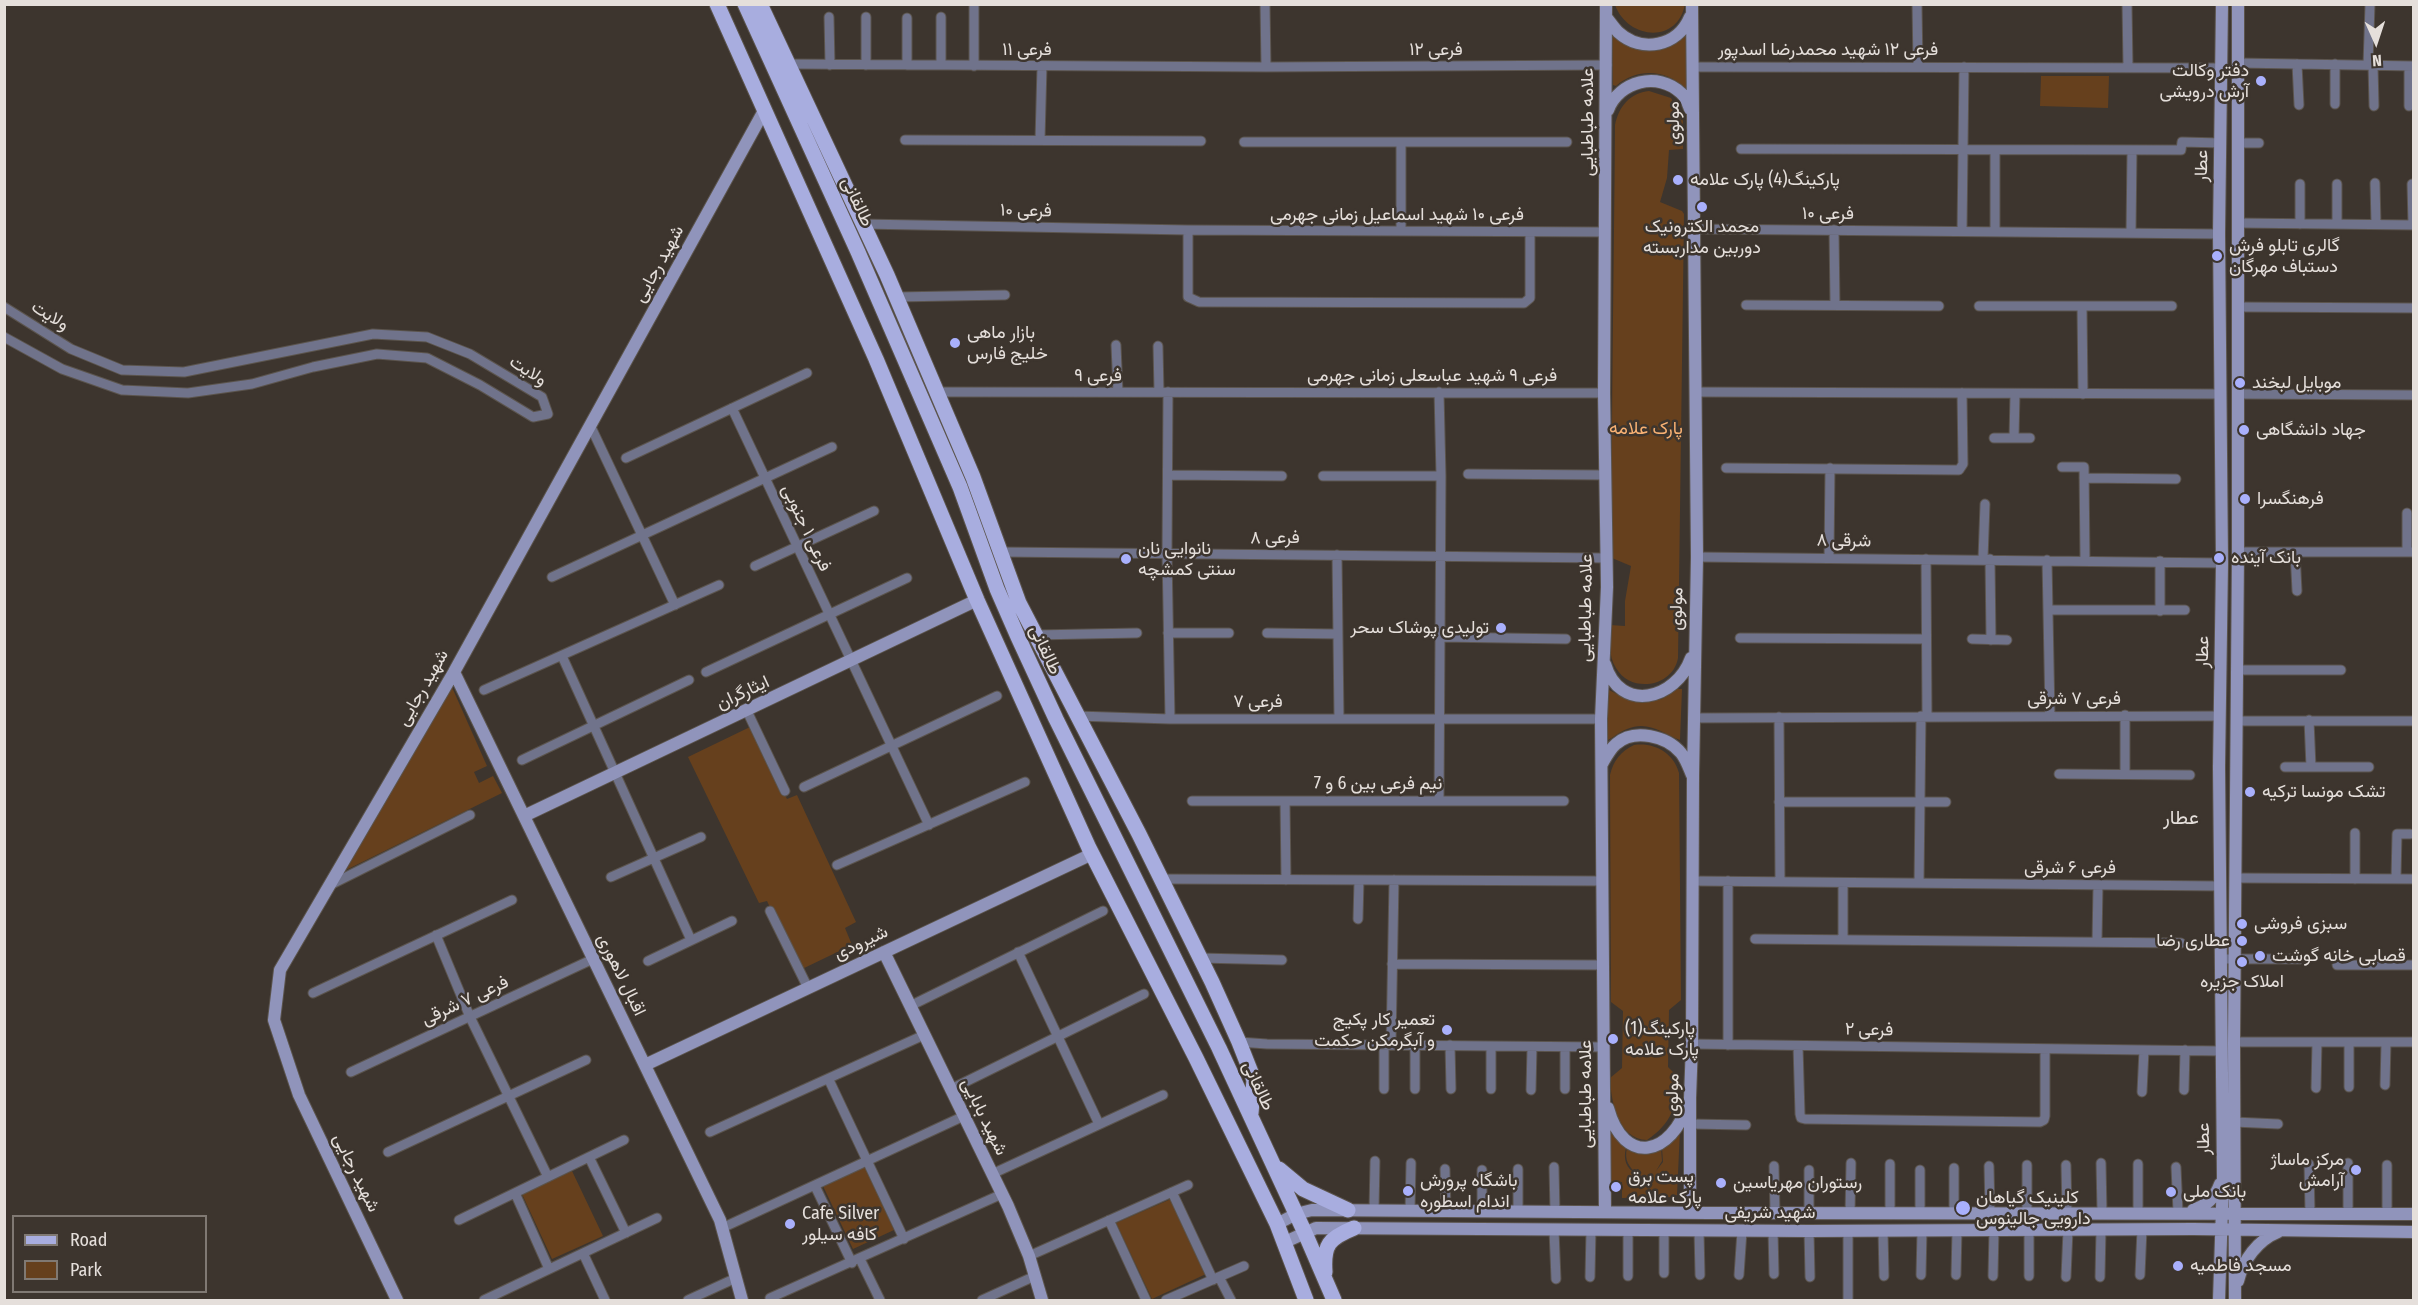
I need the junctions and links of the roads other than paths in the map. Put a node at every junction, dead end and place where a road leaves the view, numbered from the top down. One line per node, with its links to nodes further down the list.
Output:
1 (717, 4): 40 (main road)
2 (744, 4): 124 (main road, طالقانی)
3 (760, 4): 18 (main road)
4 (974, 4): 27 (street)
5 (1265, 4): 34 (street)
6 (1917, 4): 31 (street)
7 (2127, 4): 33 (street)
8 (2222, 4): 35 (street, عطار)
9 (2238, 4): 17 (street, عطار)
10 (2370, 4): 26 (street)
11 (1691, 9): 12 (street); 30 (street, مولوی)
12 (1606, 11): 25 (street, علامه طباطبایی)
13 (829, 17): 21 (street)
14 (866, 17): 22 (street)
15 (940, 17): 24 (street)
16 (907, 18): 23 (street)
17 (2238, 63): 19 (street); 50 (street, عطار)
18 (788, 64): 21 (street, فرعی ۱۱); 61 (main road)
19 (2297, 64): 20 (street); 37 (street)
20 (2335, 64): 26 (street); 36 (street)
21 (830, 65): 22 (street, فرعی ۱۱)
22 (866, 65): 23 (street, فرعی ۱۱)
23 (907, 65): 24 (street, فرعی ۱۱)
24 (941, 65): 27 (street, فرعی ۱۱)
25 (1607, 65): 34 (street, فرعی ۱۲); 41 (street, علامه طباطبایی)
26 (2371, 65): 29 (street); 38 (street)
27 (974, 66): 28 (street, فرعی ۱۱)
28 (1042, 66): 34 (street, فرعی ۱۱); 44 (street)
29 (2411, 66): 39 (street)
30 (1692, 67): 31 (street, فرعی ۱۲ شهید محمدرضا اسدپور); 42 (street, مولوی)
31 (1918, 67): 32 (street, فرعی ۱۲ شهید محمدرضا اسدپور)
32 (1964, 67): 33 (street, فرعی ۱۲ شهید محمدرضا اسدپور); 53 (street)
33 (2128, 67): 35 (street, فرعی ۱۲ شهید محمدرضا اسدپور)
34 (1266, 68)
35 (2223, 68): 48 (street, عطار)
36 (2335, 104)
37 (2298, 105)
38 (2374, 106)
39 (2409, 106)
40 (765, 109): 105 (street, شهید رجایی); 151 (main road)
41 (1606, 113): 42 (street); 73 (street, علامه طباطبایی)
42 (1692, 113): 66 (street, مولوی)
43 (905, 140): 44 (street)
44 (1040, 140): 45 (street)
45 (1201, 141)
46 (1244, 142): 49 (street)
47 (1567, 142): 49 (street)
48 (2221, 142): 55 (street); 75 (street, عطار)
49 (1401, 143): 69 (street)
50 (2237, 143): 51 (street); 60 (street, عطار)
51 (2259, 143)
52 (1741, 149): 53 (street)
53 (1963, 149): 54 (street); 70 (street)
54 (1995, 150): 55 (street); 71 (street)
55 (2132, 150): 74 (street)
56 (2300, 183): 62 (street)
57 (2375, 183): 64 (street)
58 (2337, 184): 63 (street)
59 (2412, 184): 65 (street)
60 (2237, 223): 62 (street); 85 (street, عطار)
61 (862, 224): 67 (street, فرعی ۱۰); 77 (main road)
62 (2300, 224): 63 (street)
63 (2337, 224): 64 (street)
64 (2376, 224): 65 (street)
65 (2413, 225)
66 (1693, 229): 68 (street, فرعی ۱۰); 96 (street, مولوی)
67 (1188, 230): 69 (street, فرعی ۱۰ شهید اسماعیل زمانی جهرمی); 72 (street)
68 (1834, 230): 70 (street, فرعی ۱۰); 79 (street)
69 (1401, 231): 72 (street, فرعی ۱۰ شهید اسماعیل زمانی جهرمی)
70 (1962, 231): 71 (street, فرعی ۱۰)
71 (1995, 231): 74 (street, فرعی ۱۰)
72 (1530, 232): 73 (street, فرعی ۱۰ شهید اسماعیل زمانی جهرمی)
73 (1605, 232): 97 (street, علامه طباطبایی)
74 (2131, 232): 75 (street, فرعی ۱۰)
75 (2219, 234): 101 (street, عطار)
76 (1005, 295): 77 (street)
77 (896, 297): 91 (main road)
78 (1746, 305): 79 (street)
79 (1834, 305): 80 (street)
80 (1939, 306)
81 (1979, 306): 84 (street)
82 (2172, 306): 84 (street)
83 (4, 307): 87 (street, ولایت)
84 (2082, 307): 100 (street)
85 (2236, 307): 86 (street); 102 (street, عطار)
86 (2414, 308)
87 (4, 337)
88 (1116, 345): 92 (street)
89 (1158, 346): 93 (street)
90 (807, 373): 104 (street)
91 (936, 392): 92 (street, فرعی ۹); 109 (main road)
92 (1118, 392): 93 (street, فرعی ۹)
93 (1164, 392): 94 (street, فرعی ۹); 116 (street)
94 (1259, 392): 95 (street, فرعی ۹ شهید عباسعلی زمانی جهرمی)
95 (1439, 392): 97 (street, فرعی ۹ شهید عباسعلی زمانی جهرمی); 120 (street)
96 (1695, 392): 98 (street); 137 (street, مولوی)
97 (1604, 393): 117 (street, علامه طباطبایی)
98 (1962, 393): 99 (street); 114 (street)
99 (2015, 394): 100 (street); 107 (street)
100 (2083, 394): 101 (street)
101 (2221, 394): 145 (street, عطار)
102 (2237, 394): 103 (street); 131 (street, عطار)
103 (2414, 395)
104 (732, 408): 111 (street); 121 (street, فرعی ۱ جنوبی)
105 (590, 425): 128 (street); 178 (street, شهید رجایی)
106 (1994, 438): 107 (street)
107 (2014, 438): 108 (street)
108 (2030, 438)
109 (957, 441): 124 (main road); 130 (main road)
110 (832, 447): 121 (street)
111 (626, 458)
112 (2062, 466): 122 (street)
113 (1726, 468): 114 (street)
114 (1830, 468): 139 (street)
115 (1468, 474): 117 (street)
116 (1169, 475): 118 (street); 134 (street)
117 (1605, 475): 138 (street, علامه طباطبایی)
118 (1282, 476)
119 (1323, 476): 120 (street)
120 (1441, 476): 136 (street)
121 (765, 478): 128 (street); 129 (street, فرعی ۱ جنوبی)
122 (2084, 478): 123 (street); 143 (street)
123 (2176, 479)
124 (964, 499): 319 (main road, طالقانی)
125 (1985, 504): 141 (street)
126 (874, 511): 129 (street)
127 (2407, 513): 133 (street)
128 (642, 535): 147 (street); 152 (street)
129 (797, 547): 146 (street); 156 (street, فرعی ۱ جنوبی)
130 (1000, 552): 134 (street, فرعی ۸); 164 (main road)
131 (2238, 552): 132 (street); 162 (street, عطار)
132 (2295, 552): 133 (street); 150 (street)
133 (2410, 552)
134 (1167, 555): 135 (street, فرعی ۸); 158 (street)
135 (1337, 555): 136 (street, فرعی ۸); 163 (street)
136 (1441, 556): 138 (street, فرعی ۸); 165 (street)
137 (1697, 557): 139 (street, ۸ شرقی); 172 (street, مولوی)
138 (1606, 558): 174 (street, علامه طباطبایی)
139 (1829, 558): 140 (street, ۸ شرقی)
140 (1926, 559): 141 (street, ۸ شرقی); 168 (street)
141 (1987, 559): 142 (street, ۸ شرقی); 170 (street)
142 (2047, 560): 143 (street, ۸ شرقی); 153 (street)
143 (2085, 560): 144 (street, ۸ شرقی)
144 (2160, 561): 145 (street, ۸ شرقی); 155 (street)
145 (2222, 563): 161 (street, عطار)
146 (755, 566)
147 (552, 577)
148 (907, 578): 156 (street)
149 (719, 585): 152 (street)
150 (2297, 591)
151 (977, 600): 175 (street, ایثارگران); 226 (main road)
152 (675, 605): 173 (street)
153 (2048, 610): 155 (street); 187 (street)
154 (2185, 610): 155 (street)
155 (2160, 611)
156 (830, 615): 175 (street, فرعی ۱ جنوبی); 179 (street)
157 (1137, 633): 164 (street)
158 (1168, 633): 159 (street); 191 (street)
159 (1229, 633)
160 (1267, 633): 163 (street)
161 (2221, 633): 162 (street); 188 (street, عطار)
162 (2237, 633): 176 (street, عطار)
163 (1338, 634): 192 (street)
164 (1035, 635): 185 (main road)
165 (1441, 638): 167 (street); 194 (street)
166 (1740, 638): 168 (street)
167 (1566, 639)
168 (1926, 639): 186 (street)
169 (1972, 639): 170 (street)
170 (1991, 640): 171 (street)
171 (2007, 640)
172 (1695, 643): 174 (street); 190 (street, مولوی)
173 (562, 656): 181 (street); 198 (street)
174 (1604, 660): 193 (street, علامه طباطبایی)
175 (851, 661): 183 (street, ایثارگران); 199 (street, فرعی ۱ جنوبی)
176 (2237, 670): 177 (street); 196 (street, عطار)
177 (2341, 670)
178 (454, 672): 221 (street, اقبال لاهوری); 244 (street, شهید رجایی)
179 (706, 672)
180 (689, 680): 198 (street)
181 (484, 690)
182 (997, 696): 199 (street)
183 (747, 711): 205 (street, ایثارگران); 212 (street)
184 (2125, 715): 187 (street, فرعی ۷ شرقی); 188 (street, فرعی ۷ شرقی); 207 (street)
185 (1077, 716): 191 (street, فرعی ۷); 231 (main road)
186 (1924, 716): 187 (street, فرعی ۷ شرقی); 189 (street, فرعی ۷ شرقی); 218 (street)
187 (2050, 716)
188 (2220, 716): 246 (street, عطار)
189 (1779, 717): 190 (street, فرعی ۷ شرقی); 217 (street)
190 (1694, 718): 209 (street, مولوی)
191 (1170, 719): 192 (street, فرعی ۷)
192 (1339, 719): 194 (street, فرعی ۷)
193 (1601, 719): 194 (street, فرعی ۷); 201 (street, علامه طباطبایی)
194 (1439, 720): 215 (street)
195 (2309, 720): 196 (street); 197 (street); 203 (street)
196 (2236, 721): 230 (street, عطار)
197 (2414, 721)
198 (594, 726): 200 (street); 205 (street)
199 (891, 746): 211 (street); 222 (street, فرعی ۱ جنوبی)
200 (522, 760)
201 (1601, 766): 209 (street); 238 (street, علامه طباطبایی)
202 (2285, 767): 203 (street)
203 (2311, 767): 204 (street)
204 (2369, 767)
205 (616, 773): 221 (street, ایثارگران); 227 (street)
206 (2059, 774): 207 (street)
207 (2125, 774): 208 (street)
208 (2190, 775)
209 (1693, 776): 239 (street, مولوی)
210 (1024, 782): 222 (street)
211 (804, 787)
212 (785, 791)
213 (1192, 801): 214 (street, نیم فرعی بین 6 و 7)
214 (1286, 801): 215 (street, نیم فرعی بین 6 و 7); 235 (street)
215 (1439, 801): 216 (street, نیم فرعی بین 6 و 7)
216 (1564, 801)
217 (1779, 802): 218 (street); 241 (street)
218 (1920, 802): 219 (street); 243 (street)
219 (1946, 802)
220 (470, 815): 244 (street)
221 (524, 816): 261 (street, اقبال لاهوری)
222 (928, 825): 228 (street)
223 (2355, 833): 232 (street)
224 (2410, 834): 233 (street)
225 (701, 837): 227 (street)
226 (1092, 854): 258 (street, شیرودی); 392 (main road)
227 (654, 858): 229 (street); 254 (street)
228 (837, 865)
229 (611, 877)
230 (2235, 878): 232 (street); 263 (street, عطار)
231 (1161, 879): 235 (street); 260 (main road)
232 (2355, 879): 233 (street)
233 (2397, 879): 234 (street)
234 (2414, 879)
235 (1286, 880): 236 (street)
236 (1359, 880): 237 (street); 250 (street)
237 (1394, 880): 238 (street); 267 (street)
238 (1603, 881): 269 (street, علامه طباطبایی)
239 (1694, 881): 240 (street, فرعی ۶ شرقی); 284 (street, مولوی)
240 (1728, 882): 241 (street, فرعی ۶ شرقی); 288 (street)
241 (1780, 882): 242 (street, فرعی ۶ شرقی)
242 (1843, 883): 243 (street, فرعی ۶ شرقی); 255 (street)
243 (1919, 883): 245 (street, فرعی ۶ شرقی)
244 (330, 885): 452 (street, شهید رجایی)
245 (2098, 885): 246 (street, فرعی ۶ شرقی); 256 (street)
246 (2220, 886): 262 (street, عطار)
247 (512, 900): 252 (street)
248 (770, 910): 271 (street)
249 (1103, 911): 259 (street)
250 (1358, 918)
251 (732, 921): 254 (street)
252 (436, 935): 272 (street); 275 (street)
253 (1755, 939): 255 (street)
254 (691, 940): 266 (street)
255 (1843, 940): 256 (street)
256 (2097, 942): 257 (street)
257 (2181, 943)
258 (884, 952): 271 (street, شیرودی); 274 (street, شهید بابایی)
259 (1018, 952): 274 (street); 277 (street)
260 (1200, 958): 265 (street); 278 (main road)
261 (593, 959): 275 (street, فرعی ۷ شرقی); 299 (street, اقبال لاهوری)
262 (2221, 959): 263 (street); 297 (street, عطار)
263 (2234, 959): 264 (street); 279 (street, عطار)
264 (2300, 959)
265 (1282, 960)
266 (648, 961)
267 (1392, 964): 269 (street); 285 (street)
268 (2337, 964): 270 (street)
269 (1604, 965): 293 (street, علامه طباطبایی)
270 (2414, 965)
271 (808, 988): 299 (street, شیرودی)
272 (313, 993)
273 (1144, 994): 277 (street)
274 (910, 1006): 276 (street, شهید بابایی)
275 (470, 1017): 300 (street, فرعی ۷ شرقی); 316 (street)
276 (924, 1035): 301 (street); 305 (street, شهید بابایی)
277 (1058, 1037): 305 (street); 321 (street)
278 (1239, 1042): 285 (street); 319 (main road)
279 (2234, 1042): 280 (street); 320 (street, عطار)
280 (2317, 1042): 281 (street); 304 (street)
281 (2349, 1042): 282 (street); 303 (street)
282 (2386, 1042): 283 (street); 302 (street)
283 (2414, 1042)
284 (1692, 1044): 288 (street, فرعی ۲); 317 (street, مولوی)
285 (1387, 1045): 286 (street); 306 (street)
286 (1415, 1045): 287 (street); 307 (street)
287 (1450, 1045): 289 (street); 308 (street)
288 (1728, 1045): 290 (street, فرعی ۲)
289 (1491, 1046): 291 (street); 309 (street)
290 (1798, 1046): 294 (street, فرعی ۲); 294 (street)
291 (1532, 1047): 292 (street); 311 (street)
292 (1565, 1047): 293 (street); 310 (street)
293 (1604, 1047): 315 (street, علامه طباطبایی)
294 (2045, 1049): 295 (street, فرعی ۲)
295 (2144, 1050): 296 (street, فرعی ۲); 313 (street)
296 (2185, 1050): 297 (street, فرعی ۲); 312 (street)
297 (2222, 1051): 354 (street, عطار)
298 (586, 1060): 316 (street)
299 (645, 1065): 393 (street, اقبال لاهوری)
300 (351, 1072)
301 (829, 1080): 325 (street); 330 (street)
302 (2385, 1085)
303 (2349, 1087)
304 (2316, 1088)
305 (951, 1089): 318 (street, شهید بابایی)
306 (1384, 1089)
307 (1414, 1089)
308 (1451, 1089)
309 (1491, 1089)
310 (1565, 1089)
311 (1531, 1090)
312 (2184, 1090)
313 (2142, 1092)
314 (1163, 1095): 321 (street)
315 (1604, 1095): 317 (street); 367 (street, علامه طباطبایی)
316 (509, 1096): 327 (street); 353 (street)
317 (1690, 1097): 322 (street, مولوی)
318 (964, 1116): 330 (street); 352 (street, شهید بابایی)
319 (1251, 1116): 331 (main road, طالقانی)
320 (2234, 1122): 323 (street); 354 (street, عطار)
321 (1100, 1124): 352 (street)
322 (1691, 1124): 324 (street); 372 (street, مولوی)
323 (2278, 1124)
324 (1746, 1125)
325 (710, 1132)
326 (624, 1140): 328 (street)
327 (388, 1152)
328 (589, 1157): 353 (street); 420 (street)
329 (1375, 1161): 361 (street)
330 (866, 1162): 356 (street); 422 (street)
331 (1272, 1162): 360 (main road); 385 (main road, طالقانی)
332 (2101, 1162): 368 (street)
333 (2348, 1162): 384 (street)
334 (1411, 1163): 362 (street)
335 (1851, 1163): 375 (street)
336 (1890, 1164): 376 (street)
337 (2138, 1164): 369 (street)
338 (2309, 1164): 383 (street)
339 (2027, 1165): 380 (street)
340 (2066, 1165): 381 (street)
341 (2387, 1165): 387 (street)
342 (1774, 1166): 386 (street)
343 (1989, 1166): 379 (street)
344 (1554, 1167): 366 (street)
345 (2176, 1167): 370 (street)
346 (1954, 1168): 378 (street)
347 (1445, 1169): 363 (street)
348 (1518, 1169): 365 (street)
349 (1482, 1170): 364 (street)
350 (1809, 1170): 373 (street)
351 (1920, 1170): 377 (street)
352 (992, 1174): 359 (street, شهید بابایی)
353 (548, 1177): 358 (street)
354 (2228, 1177): 370 (street); 371 (street); 382 (street, عطار)
355 (1188, 1185): 357 (street)
356 (815, 1186): 393 (street); 427 (street)
357 (1172, 1192): 391 (street); 447 (street)
358 (515, 1193): 390 (street); 429 (street)
359 (1002, 1194): 422 (street); 426 (street, شهید بابایی)
360 (1348, 1210): 361 (street, شهید شریفی); 385 (street, شهید شریفی)
361 (1374, 1210): 362 (street, شهید شریفی)
362 (1408, 1211): 363 (street, شهید شریفی); 395 (street)
363 (1446, 1212): 364 (street, شهید شریفی)
364 (1482, 1212): 365 (street, شهید شریفی)
365 (1518, 1212): 366 (street, شهید شریفی)
366 (1555, 1212): 367 (street, شهید شریفی)
367 (1605, 1212): 372 (street, شهید شریفی)
368 (2102, 1212): 369 (street, شهید شریفی); 381 (street, شهید شریفی)
369 (2138, 1212): 370 (street, شهید شریفی)
370 (2182, 1212): 382 (street, شهید شریفی)
371 (2263, 1212): 382 (street, شهید شریفی); 383 (street, شهید شریفی)
372 (1690, 1213): 386 (street, شهید شریفی)
373 (1809, 1213): 374 (street, شهید شریفی); 386 (street, شهید شریفی)
374 (1824, 1213): 375 (street, شهید شریفی); 414 (street)
375 (1850, 1213): 376 (street, شهید شریفی)
376 (1890, 1213): 377 (street, شهید شریفی)
377 (1920, 1213): 378 (street, شهید شریفی)
378 (1954, 1213): 379 (street, شهید شریفی)
379 (1990, 1213): 380 (street, شهید شریفی)
380 (2027, 1213): 381 (street, شهید شریفی)
381 (2067, 1213)
382 (2227, 1213): 407 (street, عطار); 408 (street, عطار)
383 (2314, 1213): 384 (street, شهید شریفی); 418 (street)
384 (2348, 1213): 387 (street, شهید شریفی)
385 (1296, 1214): 392 (street, شهید شریفی); 421 (main road, طالقانی)
386 (1775, 1214)
387 (2386, 1214): 388 (street, شهید شریفی)
388 (2414, 1214)
389 (657, 1218): 420 (street)
390 (459, 1220)
391 (1109, 1220): 426 (street); 460 (street)
392 (1277, 1224): 423 (main road)
393 (722, 1228): 446 (street, اقبال لاهوری)
394 (1354, 1228): 395 (street, شهید شریفی); 421 (street, شهید شریفی); 449 (main road)
395 (1404, 1228): 398 (street, شهید شریفی)
396 (2142, 1229): 397 (street, شهید شریفی); 406 (street, شهید شریفی); 436 (street)
397 (2193, 1229): 407 (street, شهید شریفی); 424 (street)
398 (1554, 1230): 399 (street, شهید شریفی); 448 (street)
399 (1591, 1230): 400 (street, شهید شریفی); 442 (street)
400 (1628, 1230): 401 (street, شهید شریفی); 438 (street)
401 (1664, 1230): 410 (street, شهید شریفی); 430 (street)
402 (1957, 1230): 403 (street, شهید شریفی); 417 (street, شهید شریفی); 435 (street)
403 (1994, 1230): 404 (street, شهید شریفی); 440 (street)
404 (2029, 1230): 405 (street, شهید شریفی); 441 (street)
405 (2068, 1230): 406 (street, شهید شریفی); 444 (street)
406 (2101, 1230): 445 (street)
407 (2221, 1230): 408 (street, شهید شریفی); 424 (street, عطار)
408 (2234, 1230): 409 (street, شهید شریفی); 465 (street, عطار)
409 (2283, 1230): 418 (street, شهید شریفی); 465 (street)
410 (1699, 1231): 411 (street, شهید شریفی); 432 (street)
411 (1742, 1231): 412 (street, شهید شریفی); 433 (street)
412 (1773, 1231): 413 (street, شهید شریفی); 431 (street)
413 (1809, 1231): 414 (street, شهید شریفی); 443 (street)
414 (1824, 1231): 415 (street, شهید شریفی)
415 (1848, 1231): 416 (street, شهید شریفی); 463 (street)
416 (1883, 1231): 417 (street, شهید شریفی); 439 (street)
417 (1922, 1231): 434 (street)
418 (2320, 1231): 419 (street, شهید شریفی)
419 (2414, 1232)
420 (626, 1233): 425 (street)
421 (1305, 1233): 423 (street, شهید شریفی); 449 (main road, طالقانی)
422 (904, 1239): 427 (street)
423 (1285, 1242): 462 (main road)
424 (2220, 1248): 464 (street, عطار)
425 (583, 1253): 429 (street); 454 (street)
426 (1029, 1256): 437 (street, شهید بابایی)
427 (856, 1261): 450 (street); 457 (street)
428 (1244, 1266): 447 (street)
429 (549, 1269): 453 (street)
430 (1664, 1274)
431 (1774, 1274)
432 (1700, 1275)
433 (1739, 1275)
434 (1921, 1275)
435 (1956, 1275)
436 (2140, 1275)
437 (1035, 1276): 458 (street); 459 (street, شهید بابایی)
438 (1628, 1276)
439 (1884, 1276)
440 (1994, 1276)
441 (2029, 1276)
442 (1590, 1277)
443 (1810, 1277)
444 (2066, 1277)
445 (2100, 1277)
446 (736, 1278): 455 (street); 456 (street, اقبال لاهوری)
447 (1216, 1279): 451 (street); 461 (street)
448 (1556, 1280)
449 (1331, 1294)
450 (770, 1298)
451 (1173, 1299)
452 (397, 1300)
453 (484, 1300)
454 (605, 1300)
455 (688, 1300)
456 (742, 1300)
457 (880, 1300)
458 (982, 1300)
459 (1042, 1300)
460 (1146, 1300)
461 (1231, 1300)
462 (1306, 1300)
463 (1848, 1300)
464 (2219, 1300)
465 (2236, 1300)

